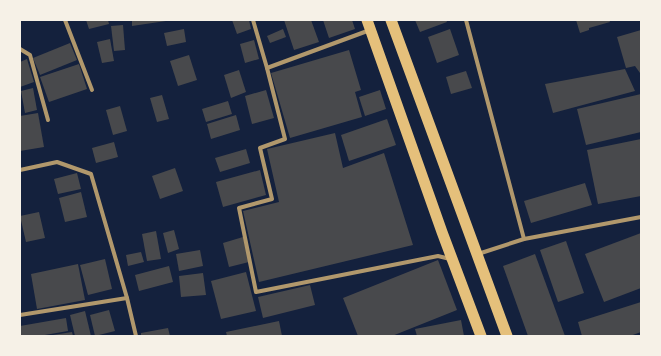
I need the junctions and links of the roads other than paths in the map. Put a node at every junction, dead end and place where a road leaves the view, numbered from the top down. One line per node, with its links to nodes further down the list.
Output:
1 (65, 20): 8 (street)
2 (253, 20): 7 (street)
3 (391, 20): 13 (highway)
4 (466, 20): 12 (street)
5 (368, 25): 7 (street); 14 (highway)
6 (20, 49): 9 (street)
7 (267, 68): 14 (street)
8 (92, 90)
9 (48, 120)
10 (20, 170): 15 (street)
11 (641, 217): 12 (street)
12 (524, 240): 13 (street)
13 (477, 255): 19 (highway)
14 (453, 260): 18 (highway)
15 (127, 298): 16 (street); 17 (street)
16 (20, 315)
17 (136, 336)
18 (481, 336)
19 (507, 336)

